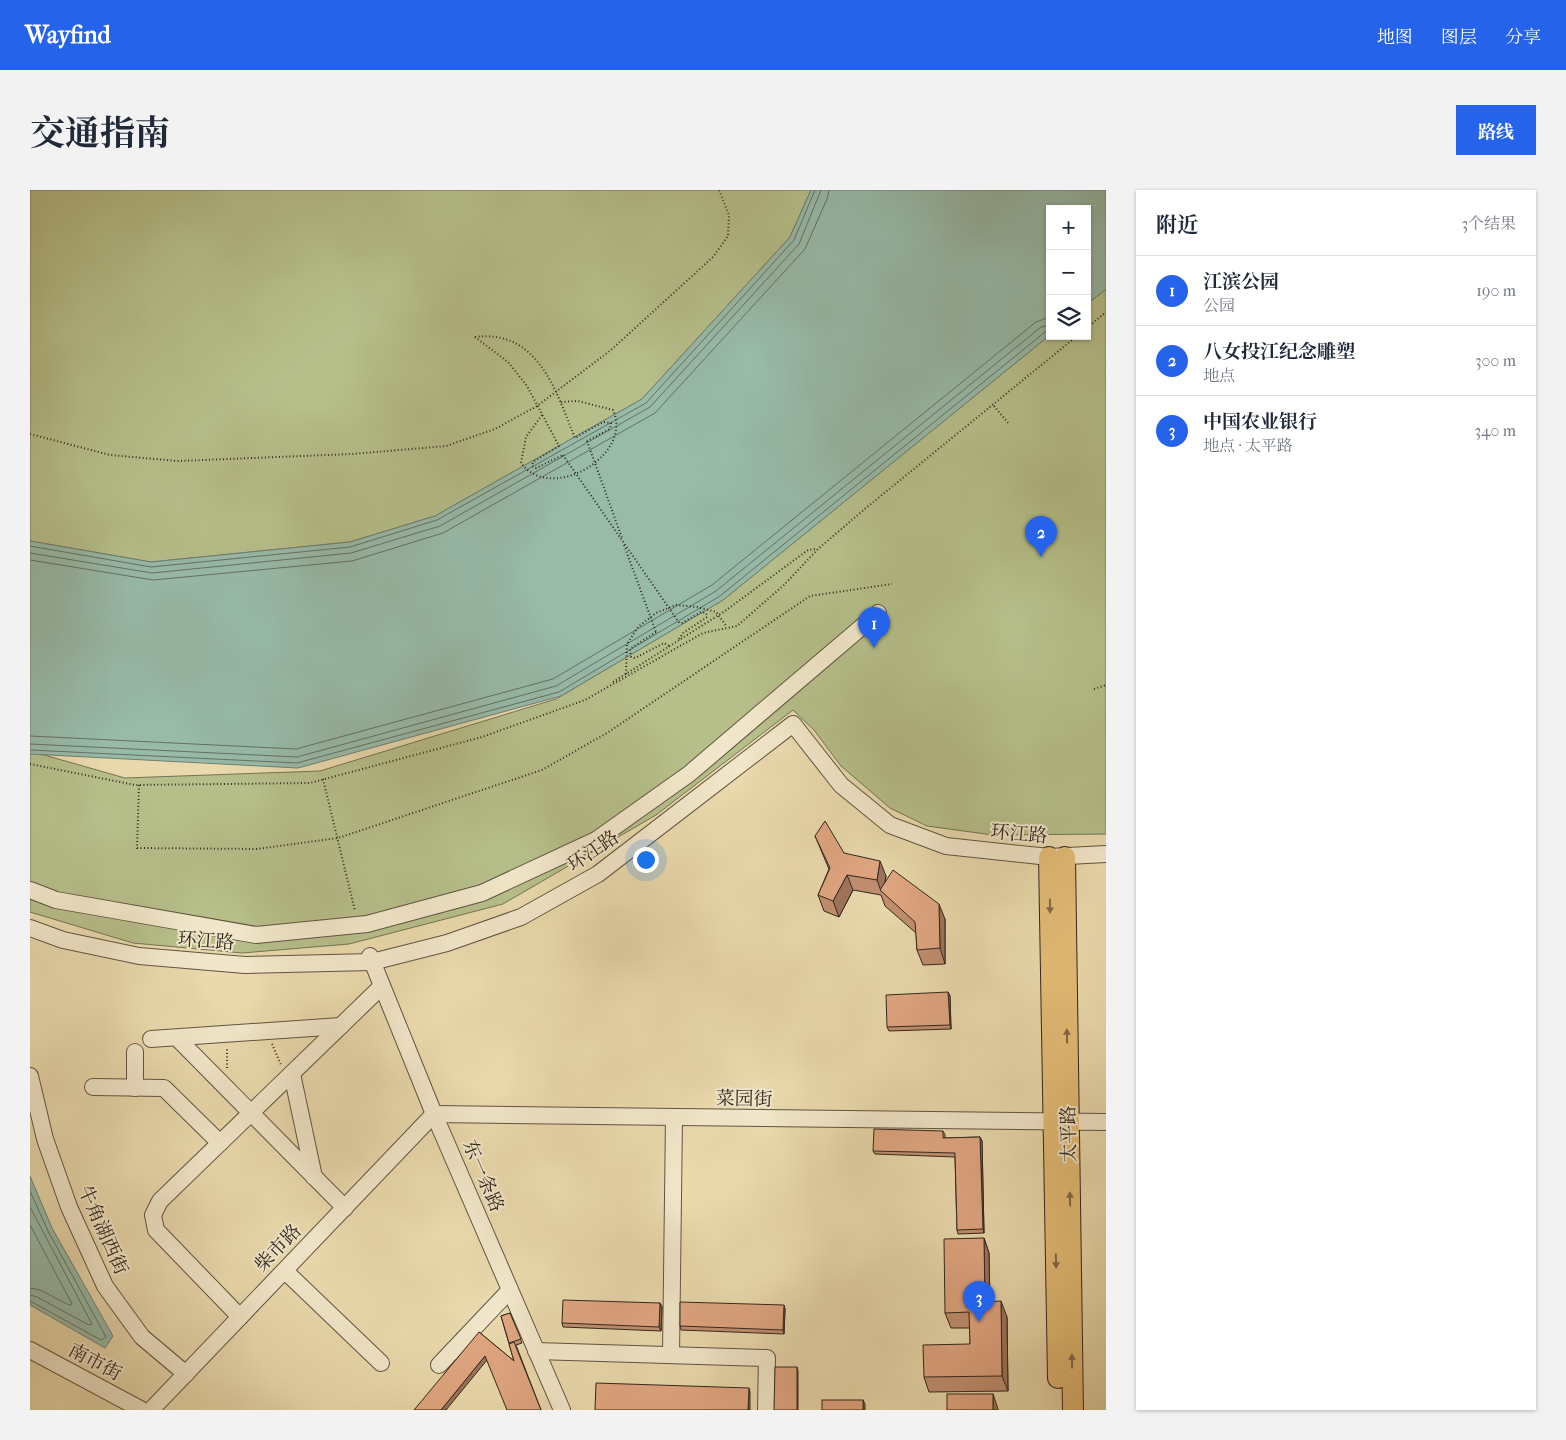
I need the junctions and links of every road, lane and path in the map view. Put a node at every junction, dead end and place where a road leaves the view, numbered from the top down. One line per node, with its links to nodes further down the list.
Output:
1 (719, 190): 5 (path)
2 (1106, 312): 3 (path)
3 (1091, 325)
4 (1072, 340): 8 (path)
5 (556, 392): 6 (path); 7 (path); 7 (path)
6 (560, 402): 9 (path); 12 (path, bridge)
7 (537, 406): 9 (path); 11 (path)
8 (994, 406): 10 (path); 13 (path)
9 (542, 415): 12 (path, bridge)
10 (1009, 424)
11 (30, 434)
12 (623, 541): 17 (path, bridge); 18 (path, bridge)
13 (818, 549): 16 (path); 17 (path)
14 (892, 584): 26 (path)
15 (878, 614): 30 (street)
16 (728, 628): 19 (path); 19 (path)
17 (678, 641): 18 (path)
18 (670, 646): 22 (path)
19 (626, 676): 22 (path)
20 (1106, 685): 21 (path)
21 (1094, 689)
22 (594, 695): 24 (path)
23 (30, 764): 25 (path)
24 (324, 779): 25 (path); 26 (path)
25 (139, 785): 26 (path)
26 (338, 838): 30 (path)
27 (1106, 854): 28 (street, 环江路)
28 (1057, 857): 32 (street, 环江路); 48 (main road, 太平路)
29 (30, 890): 30 (street)
30 (359, 925)
31 (30, 928): 32 (street, 环江路)
32 (371, 959): 33 (street, 东一条路)
33 (382, 986): 34 (street); 46 (street, 东一条路)
34 (342, 1026): 35 (street); 41 (street)
35 (267, 1032): 36 (street); 41 (path)
36 (227, 1034): 37 (street); 44 (path)
37 (178, 1038): 38 (street); 44 (street)
38 (151, 1039)
39 (135, 1052): 43 (street)
40 (30, 1076): 61 (street, 牛角湖西街)
41 (290, 1076): 45 (street); 51 (street)
42 (93, 1087): 43 (street)
43 (135, 1088): 50 (street)
44 (227, 1088): 45 (street)
45 (252, 1113): 50 (street); 51 (street)
46 (434, 1114): 47 (street, 菜园街); 52 (street, 柴市路); 54 (street, 东一条路)
47 (674, 1118): 48 (street, 菜园街); 58 (street)
48 (1061, 1122): 49 (street, 菜园街); 66 (main road, 太平路, one-way to 66); 67 (main road, 太平路, one-way to 48)
49 (1106, 1122)
50 (220, 1143): 55 (street)
51 (314, 1177): 52 (street)
52 (345, 1208): 53 (street, 柴市路)
53 (285, 1271): 55 (street, 柴市路); 59 (street)
54 (510, 1290): 57 (street, 东一条路); 60 (street)
55 (240, 1317): 61 (street, 柴市路)
56 (30, 1350): 62 (street, 南市街)
57 (536, 1351): 58 (street); 64 (street, 东一条路)
58 (671, 1355): 65 (street)
59 (381, 1363)
60 (439, 1365)
61 (186, 1374): 63 (street, 柴市路)
62 (142, 1410)
63 (152, 1410)
64 (562, 1410)
65 (766, 1410)
66 (1059, 1410)
67 (1073, 1410)

